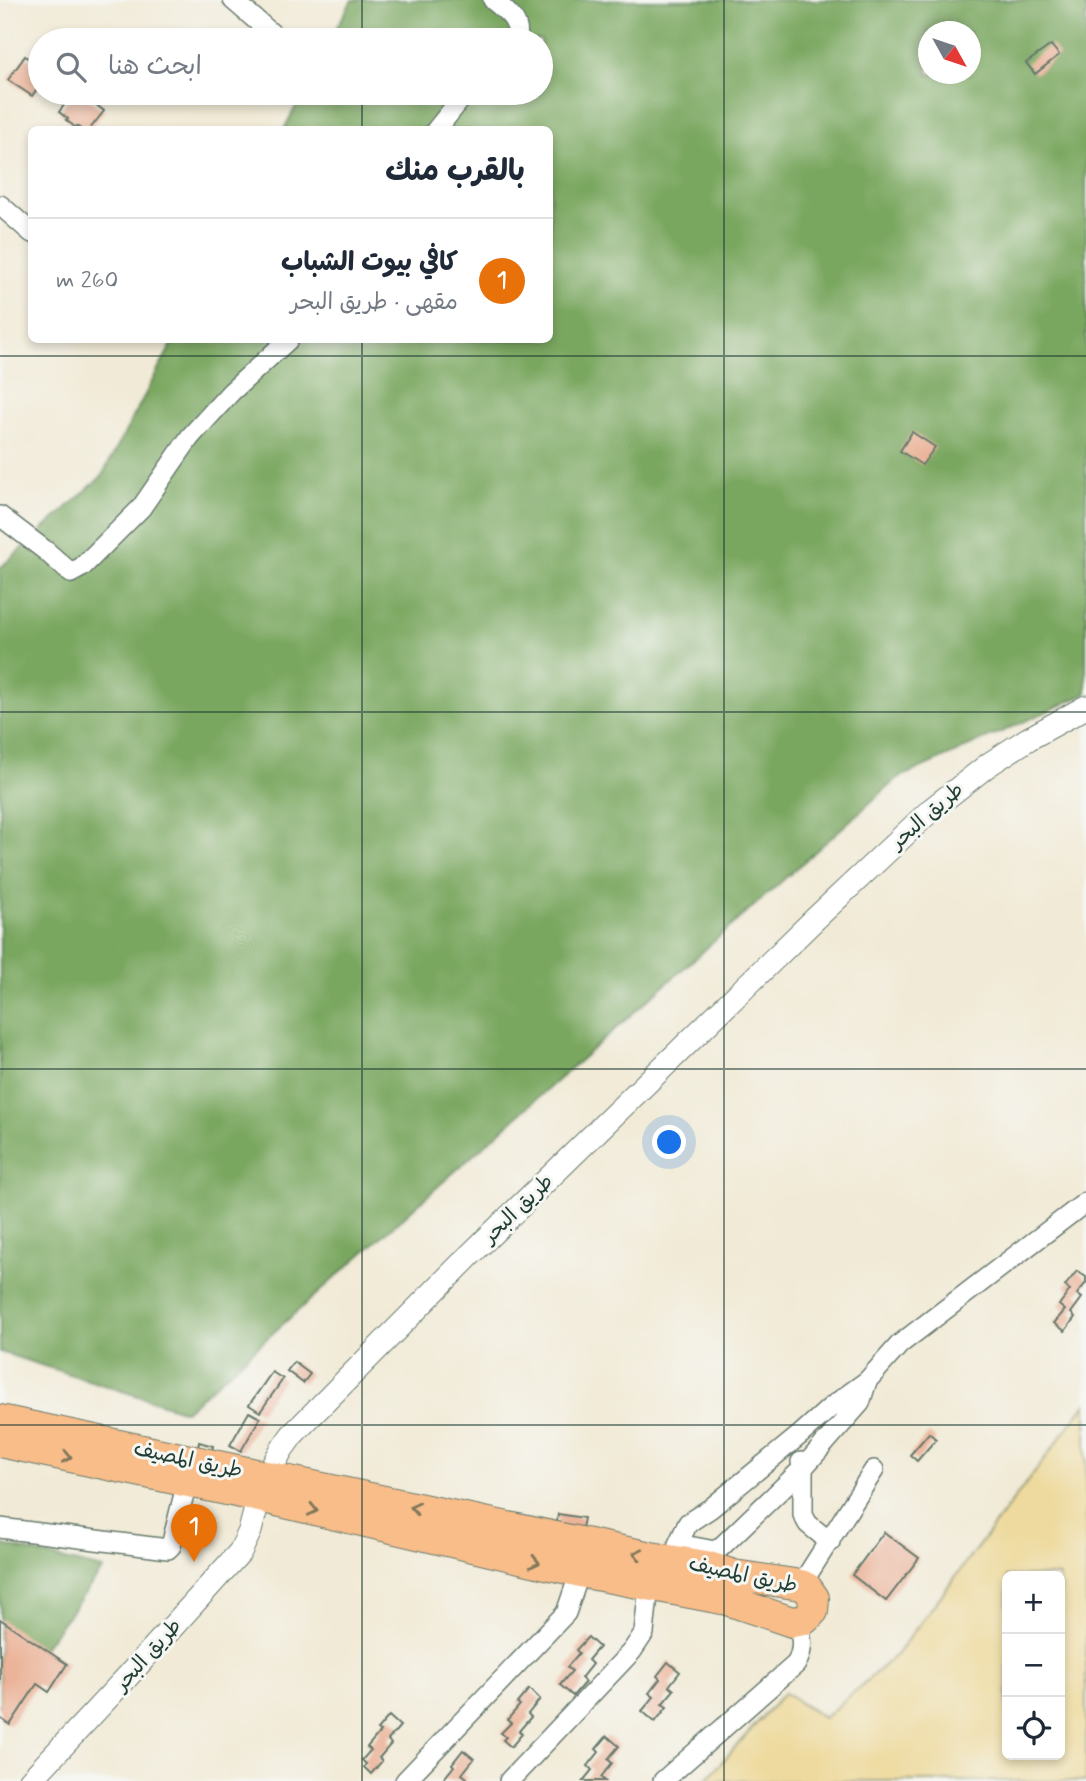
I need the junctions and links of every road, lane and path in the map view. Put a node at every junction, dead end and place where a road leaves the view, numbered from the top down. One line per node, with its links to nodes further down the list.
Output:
1 (233, 0): 3 (street)
2 (494, 0): 4 (street)
3 (265, 28)
4 (518, 28)
5 (456, 105): 6 (street)
6 (439, 126)
7 (0, 205): 8 (street)
8 (28, 230)
9 (286, 343): 10 (street)
10 (0, 516)
11 (1086, 707): 19 (street, طريق البحر)
12 (1086, 1202): 13 (street)
13 (867, 1381): 14 (street); 16 (street)
14 (793, 1441): 16 (street); 16 (street)
15 (1, 1442): 18 (main road, طريق المصيف, one-way to 18); 19 (main road, طريق المصيف)
16 (803, 1468): 21 (street)
17 (874, 1470): 21 (street)
18 (187, 1482): 19 (main road, طريق المصيف); 20 (street)
19 (263, 1487): 22 (main road, طريق المصيف, one-way to 22); 23 (main road, طريق المصيف, one-way to 19); 27 (street, طريق البحر)
20 (0, 1528)
21 (830, 1542): 25 (street)
22 (580, 1572): 24 (main road, طريق المصيف); 28 (street)
23 (716, 1584): 24 (main road, طريق المصيف); 25 (main road, طريق المصيف); 26 (main road, طريق المصيف)
24 (649, 1585): 29 (street)
25 (801, 1585): 26 (main road, طريق المصيف)
26 (798, 1622): 30 (street)
27 (30, 1781)
28 (405, 1781)
29 (509, 1781)
30 (663, 1781)

